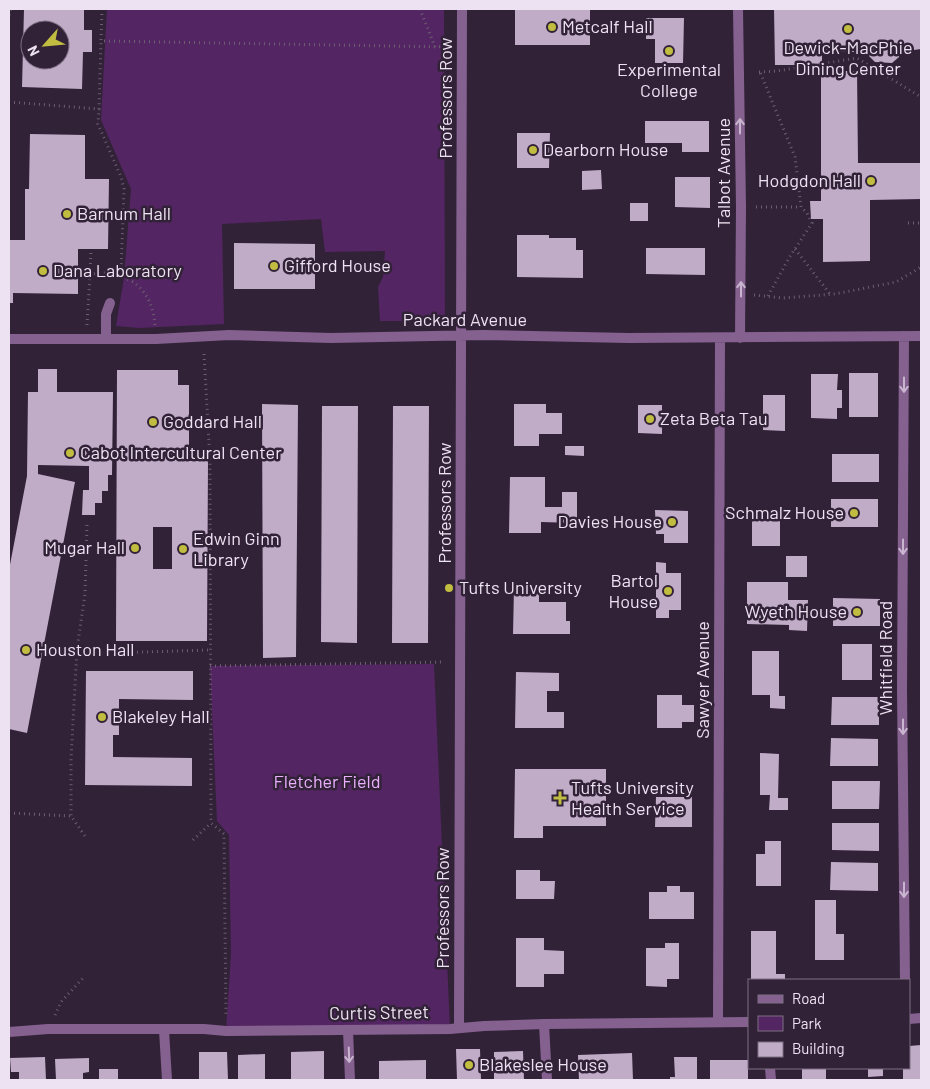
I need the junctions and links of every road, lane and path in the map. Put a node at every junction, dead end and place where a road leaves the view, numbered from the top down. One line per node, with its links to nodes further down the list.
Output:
1 (10, 9): 6 (path)
2 (102, 9): 7 (path)
3 (420, 9): 8 (path)
4 (462, 9): 9 (street, Professors Row)
5 (738, 9): 11 (street, Talbot Avenue)
6 (9, 15)
7 (101, 42): 8 (path); 14 (path)
8 (435, 47): 9 (path)
9 (462, 48): 30 (street, Professors Row)
10 (760, 72): 11 (path); 12 (path); 16 (path)
11 (740, 74): 15 (street, Talbot Avenue, one-way to 11)
12 (921, 97)
13 (9, 102): 14 (path)
14 (98, 109): 22 (path)
15 (741, 207): 16 (path); 24 (street, Talbot Avenue, one-way to 15)
16 (801, 207): 20 (path)
17 (908, 223): 18 (path)
18 (921, 223)
19 (91, 249): 23 (path)
20 (795, 249): 25 (path); 26 (path)
21 (921, 267): 25 (path)
22 (121, 272): 23 (path); 29 (path)
23 (90, 274): 28 (path)
24 (741, 293): 26 (path); 35 (street, Talbot Avenue)
25 (830, 294): 26 (path)
26 (768, 296)
27 (110, 303): 33 (street)
28 (87, 329)
29 (155, 329)
30 (461, 335): 33 (street, Packard Avenue); 34 (street, Packard Avenue); 53 (street, Professors Row)
31 (904, 336): 32 (street, Packard Avenue); 35 (street, Packard Avenue); 49 (street, Whitfield Road, one-way to 49)
32 (921, 336)
33 (106, 338): 36 (street, Packard Avenue)
34 (720, 338): 35 (street, Packard Avenue); 50 (street, Sawyer Avenue)
35 (740, 338)
36 (9, 339)
37 (204, 354): 39 (path)
38 (87, 525): 40 (path)
39 (210, 650): 40 (path); 42 (path)
40 (77, 654): 44 (path)
41 (444, 662): 42 (path)
42 (210, 666): 45 (path)
43 (9, 813): 44 (path)
44 (72, 816): 46 (path)
45 (211, 823): 47 (path); 57 (path)
46 (88, 839)
47 (192, 840)
48 (83, 978): 54 (path)
49 (905, 979)
50 (718, 1022): 51 (street, Curtis Street); 52 (street, Curtis Street)
51 (748, 1022)
52 (544, 1024): 53 (street, Curtis Street); 61 (street)
53 (459, 1028): 56 (street, Curtis Street)
54 (48, 1029): 55 (street, Curtis Street); 58 (street, Curtis Street)
55 (164, 1030): 57 (street, Curtis Street); 59 (street)
56 (348, 1030): 57 (street, Curtis Street); 60 (street, one-way to 60)
57 (226, 1031)
58 (9, 1032)
59 (167, 1080)
60 (350, 1080)
61 (547, 1080)

